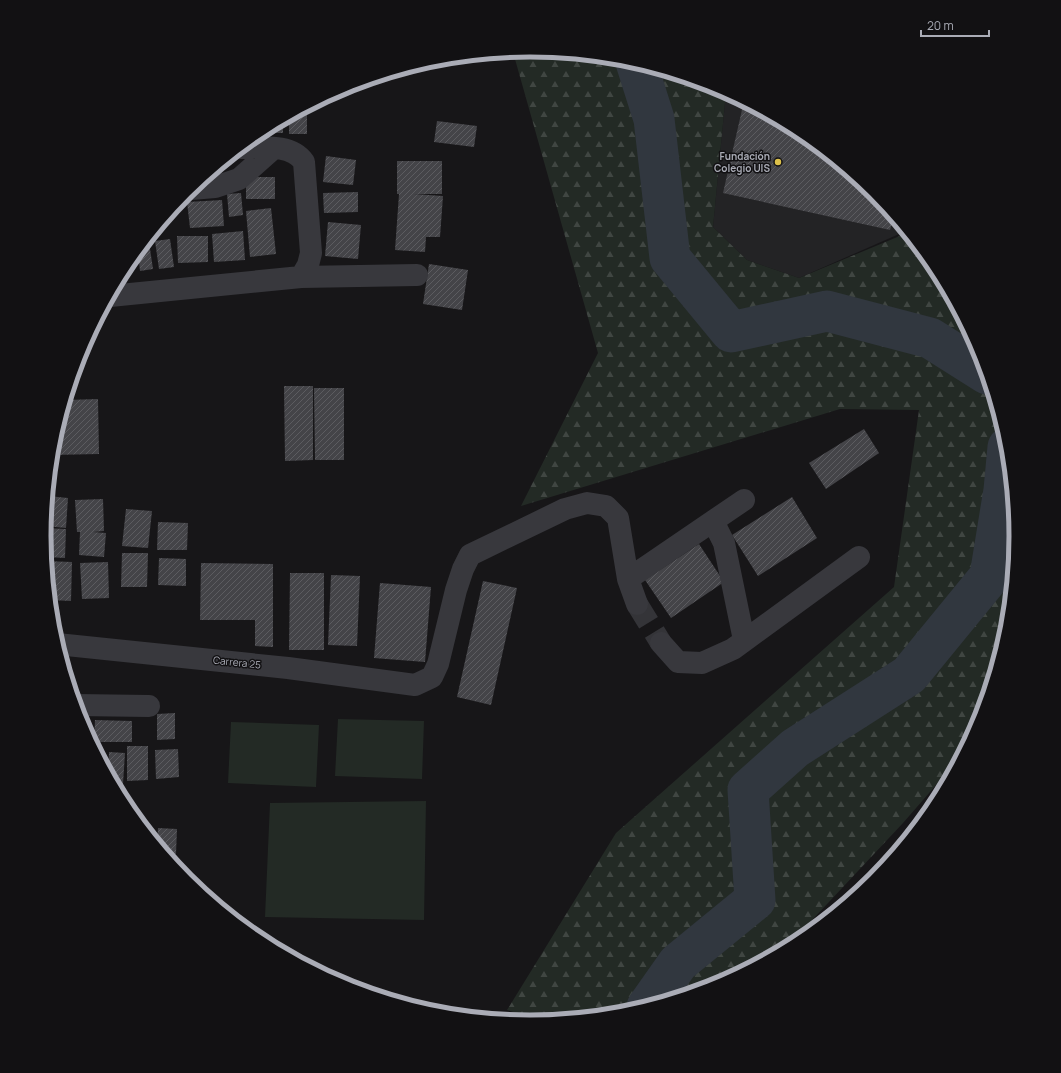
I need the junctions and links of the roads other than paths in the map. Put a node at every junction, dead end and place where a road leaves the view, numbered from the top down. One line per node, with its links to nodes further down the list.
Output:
1 (250, 148): 2 (street)
2 (274, 148): 3 (street); 5 (street)
3 (201, 188)
4 (417, 275): 5 (street)
5 (301, 278): 6 (street)
6 (116, 295)
7 (744, 500): 8 (street)
8 (712, 521): 10 (street); 12 (street)
9 (859, 557): 12 (street)
10 (628, 579): 11 (street); 14 (street, Carrera 25)
11 (637, 604)
12 (744, 640): 13 (street)
13 (661, 643)
14 (63, 645)
15 (81, 705): 16 (street)
16 (149, 706)

